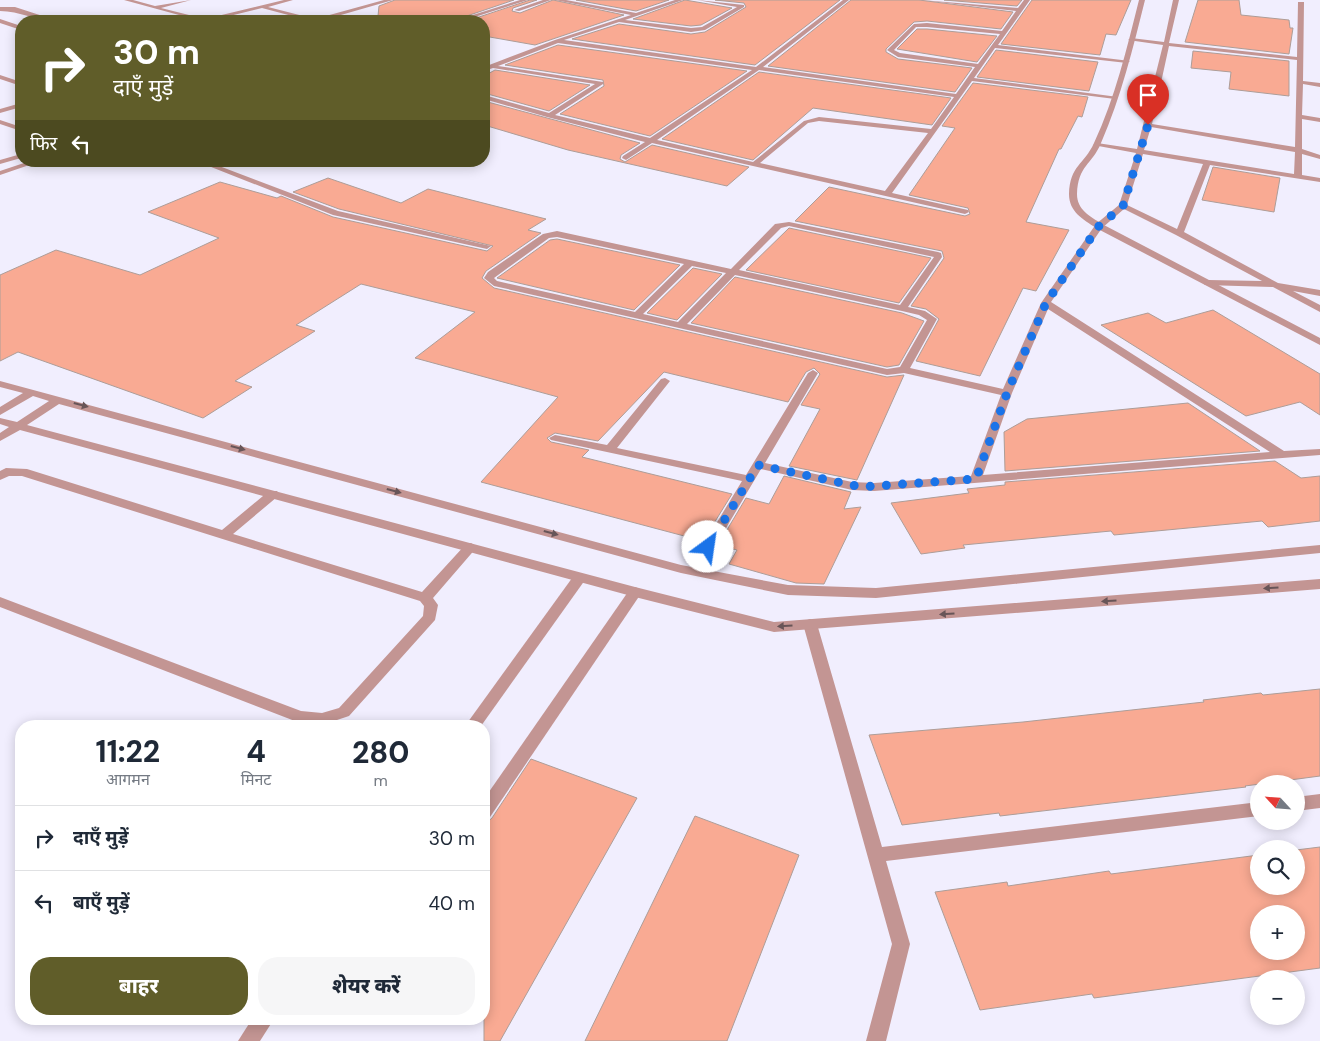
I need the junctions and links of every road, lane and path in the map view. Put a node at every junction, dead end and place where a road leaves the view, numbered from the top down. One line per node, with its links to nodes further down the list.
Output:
1 (127, 0): 19 (street)
2 (188, 0): 19 (street)
3 (290, 0): 18 (street)
4 (375, 0): 16 (street)
5 (390, 0): 16 (street)
6 (524, 0): 28 (street)
7 (548, 0): 22 (street)
8 (558, 0): 29 (street)
9 (680, 0): 29 (street)
10 (700, 0): 31 (street)
11 (846, 0): 42 (street)
12 (924, 0): 21 (street)
13 (1027, 0): 21 (street)
14 (1142, 0): 34 (street)
15 (1176, 0): 36 (street)
16 (383, 2): 27 (street)
17 (1302, 2): 38 (street)
18 (260, 7): 25 (street); 26 (street)
19 (155, 8): 24 (street)
20 (0, 9): 23 (street)
21 (1020, 10): 33 (street)
22 (510, 12)
23 (36, 15)
24 (182, 15)
25 (229, 15)
26 (292, 15)
27 (337, 15)
28 (476, 15)
29 (636, 15): 31 (street)
30 (0, 20): 32 (street)
31 (619, 20): 35 (street)
32 (15, 26)
33 (1003, 33): 37 (street); 41 (street)
34 (1132, 40): 36 (street); 39 (street)
35 (557, 41): 40 (street); 42 (street)
36 (1167, 44): 38 (street); 57 (street)
37 (994, 46): 39 (street); 41 (street)
38 (1300, 59): 46 (street)
39 (1127, 61): 49 (street)
40 (492, 66): 53 (street)
41 (979, 66): 44 (street)
42 (757, 69): 48 (street); 60 (street)
43 (0, 77): 45 (street)
44 (970, 79): 48 (street); 49 (street)
45 (15, 82)
46 (1300, 82): 47 (street); 54 (street)
47 (1320, 85)
48 (958, 96): 59 (street)
49 (1115, 96): 61 (street)
50 (490, 99): 53 (street)
51 (15, 107): 52 (street)
52 (0, 111)
53 (549, 116): 60 (street)
54 (1299, 117): 55 (street); 62 (street)
55 (1320, 120)
56 (0, 122): 58 (street)
57 (1148, 125): 62 (street); 63 (street)
58 (15, 127)
59 (932, 131): 69 (street); 75 (street)
60 (652, 142): 66 (street); 69 (street)
61 (1097, 145): 63 (street); 78 (street)
62 (1298, 150): 64 (street); 73 (street)
63 (1139, 152): 68 (street); 76 (street)
64 (1320, 157)
65 (15, 158): 67 (street)
66 (626, 158)
67 (0, 162)
68 (1207, 162): 73 (street); 79 (street)
69 (755, 164): 75 (street)
70 (19, 167): 72 (street)
71 (215, 167): 80 (street)
72 (0, 173)
73 (1298, 176): 74 (street)
74 (1320, 180)
75 (888, 193): 77 (street)
76 (1123, 206): 78 (street); 79 (street)
77 (965, 212)
78 (1099, 226): 83 (street); 86 (street)
79 (1179, 233): 84 (street)
80 (487, 246)
81 (691, 262): 82 (street); 89 (street); 89 (street)
82 (732, 271): 87 (street); 87 (street); 90 (street)
83 (1208, 283): 84 (street); 91 (street)
84 (1270, 284): 85 (street); 88 (street)
85 (1320, 292)
86 (1046, 303): 97 (street); 106 (street)
87 (902, 308): 92 (street)
88 (1320, 310)
89 (637, 315): 90 (street)
90 (680, 325): 92 (street)
91 (1320, 342)
92 (904, 370): 97 (street)
93 (813, 373): 107 (street)
94 (665, 381): 104 (street)
95 (0, 384): 96 (street)
96 (31, 393): 98 (street); 99 (street)
97 (1007, 393): 110 (street)
98 (59, 399): 101 (street); 115 (street, one-way to 115)
99 (0, 412)
100 (0, 421): 101 (street)
101 (20, 425): 102 (street); 111 (street)
102 (0, 438)
103 (555, 438): 104 (street)
104 (609, 450): 109 (street)
105 (1320, 452): 106 (street)
106 (1282, 456): 110 (street)
107 (758, 465): 109 (street); 110 (street)
108 (0, 476): 112 (street)
109 (749, 479): 114 (street)
110 (976, 479)
111 (272, 494): 112 (street); 113 (street)
112 (224, 535): 119 (street)
113 (470, 547): 116 (street); 119 (street)
114 (708, 547)
115 (1320, 549)
116 (580, 577): 118 (street); 122 (street)
117 (1320, 584): 121 (street, one-way to 121)
118 (635, 592): 121 (street, one-way to 118); 124 (street)
119 (425, 598): 120 (street)
120 (0, 602)
121 (810, 624): 127 (street)
122 (477, 720)
123 (1320, 801): 125 (street)
124 (490, 803)
125 (1305, 803)
126 (1250, 810): 127 (street)
127 (876, 855): 130 (street)
128 (260, 1025): 129 (street)
129 (248, 1041)
130 (876, 1041)

